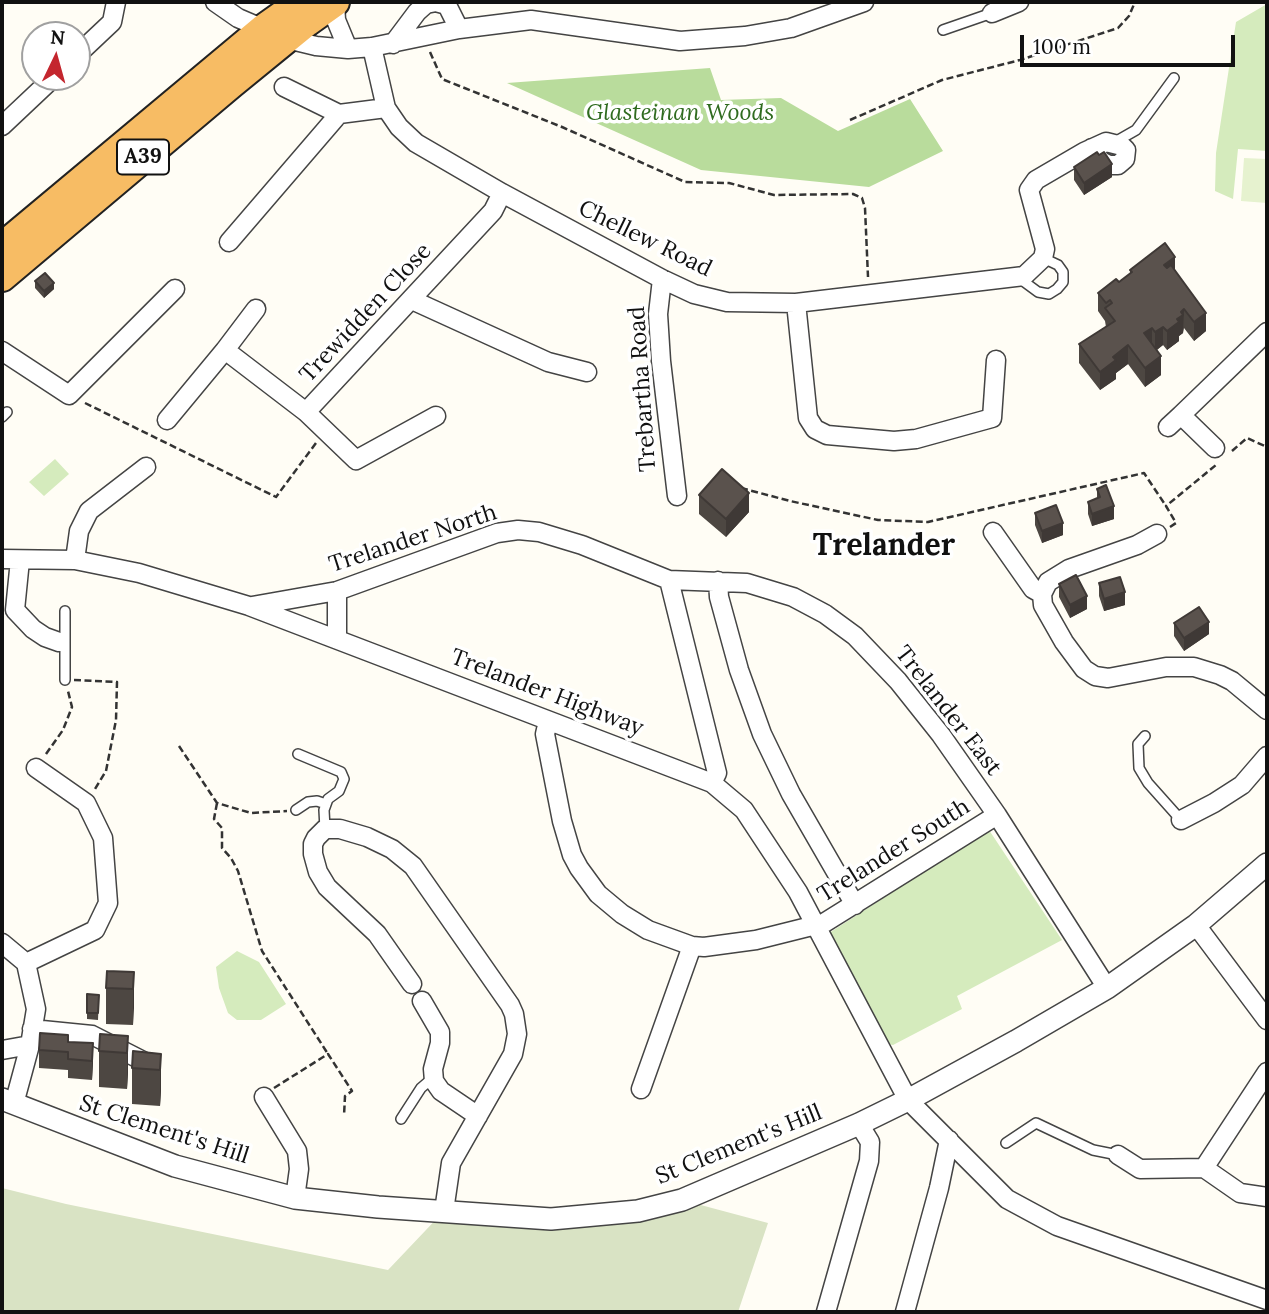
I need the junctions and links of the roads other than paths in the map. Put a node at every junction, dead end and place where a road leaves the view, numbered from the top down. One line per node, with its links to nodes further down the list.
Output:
1 (116, 2): 11 (street)
2 (215, 2): 10 (street)
3 (301, 2): 10 (highway, A39)
4 (335, 2): 10 (highway, A39); 14 (street)
5 (864, 2): 8 (street)
6 (1021, 2): 7 (street)
7 (992, 13): 9 (lane)
8 (459, 29): 12 (street); 12 (street)
9 (943, 30)
10 (275, 34): 14 (street); 24 (highway, A39); 26 (highway, A39)
11 (91, 42)
12 (393, 44): 13 (street)
13 (372, 47): 14 (street); 18 (street, Chellew Road)
14 (348, 49)
15 (1174, 78): 21 (lane)
16 (284, 87): 19 (street)
17 (39, 91): 20 (street)
18 (387, 107): 19 (street); 22 (street, Chellew Road)
19 (339, 114): 23 (street)
20 (2, 126)
21 (1115, 142): 25 (street)
22 (502, 193): 28 (street, Chellew Road); 30 (street, Trewidden Close)
23 (229, 242)
24 (2, 247)
25 (1043, 258): 27 (street); 27 (lane)
26 (2, 277)
27 (1020, 278): 31 (street, Chellew Road)
28 (662, 279): 31 (street, Chellew Road); 43 (street, Trebartha Road)
29 (175, 289): 35 (street)
30 (412, 300): 37 (street); 38 (street, Trewidden Close)
31 (796, 303): 36 (street)
32 (256, 309): 34 (street)
33 (1267, 332): 41 (street)
34 (225, 350): 38 (street, Trewidden Close); 40 (street)
35 (2, 351)
36 (996, 360)
37 (587, 372)
38 (306, 412): 39 (street)
39 (436, 416)
40 (167, 420)
41 (1219, 456)
42 (146, 467): 47 (street)
43 (677, 496)
44 (993, 532): 51 (street)
45 (1157, 534): 51 (street)
46 (11, 559): 47 (street, Trelander Highway); 55 (street)
47 (75, 561): 52 (street, Trelander Highway)
48 (669, 580): 49 (street, Trelander East); 50 (street, Trelander North); 63 (street)
49 (718, 581): 66 (street, Trelander East); 70 (street)
50 (337, 591): 52 (street, Trelander North); 54 (street)
51 (1042, 594): 57 (street)
52 (249, 606): 54 (street, Trelander Highway)
53 (65, 611): 55 (lane)
54 (337, 639): 58 (street, Trelander Highway)
55 (62, 643): 56 (lane)
56 (65, 680)
57 (1267, 710)
58 (548, 721): 63 (street, Trelander Highway); 74 (street, Trelander South)
59 (1145, 736): 67 (lane)
60 (298, 754): 64 (lane)
61 (1267, 757): 67 (street)
62 (36, 768): 75 (street)
63 (712, 783): 71 (street, Trelander Highway)
64 (326, 804): 65 (lane); 68 (lane)
65 (296, 810)
66 (997, 816): 70 (street, Trelander South); 77 (street, Trelander East)
67 (1181, 820)
68 (325, 829): 76 (street); 89 (street)
69 (1266, 866): 72 (street, St Clement's Hill)
70 (855, 905): 71 (street, Trelander South)
71 (817, 925): 74 (street, Trelander South); 87 (street, Trelander Highway)
72 (1196, 925): 77 (street, St Clement's Hill); 79 (street)
73 (2, 943): 75 (street)
74 (692, 946): 85 (street)
75 (26, 963): 80 (street)
76 (412, 984)
77 (1107, 988): 87 (street, St Clement's Hill)
78 (422, 1001): 84 (street)
79 (1267, 1020)
80 (31, 1037): 81 (street); 82 (street); 88 (street)
81 (2, 1050)
82 (149, 1064)
83 (1267, 1072): 95 (street)
84 (434, 1082): 89 (street); 90 (lane)
85 (641, 1089)
86 (264, 1097): 97 (street)
87 (908, 1100): 91 (street, St Clement's Hill); 92 (street, Trelander Highway)
88 (8, 1102): 97 (street, St Clement's Hill)
89 (478, 1116): 98 (street)
90 (401, 1119)
91 (859, 1124): 98 (street, St Clement's Hill); 100 (street)
92 (949, 1140): 99 (street, Trelander Highway); 101 (street)
93 (1006, 1143): 94 (lane)
94 (1118, 1156): 95 (street)
95 (1204, 1168): 96 (street)
96 (1267, 1197)
97 (295, 1198): 98 (street, St Clement's Hill)
98 (444, 1211)
99 (1267, 1300)
100 (826, 1312)
101 (905, 1312)

